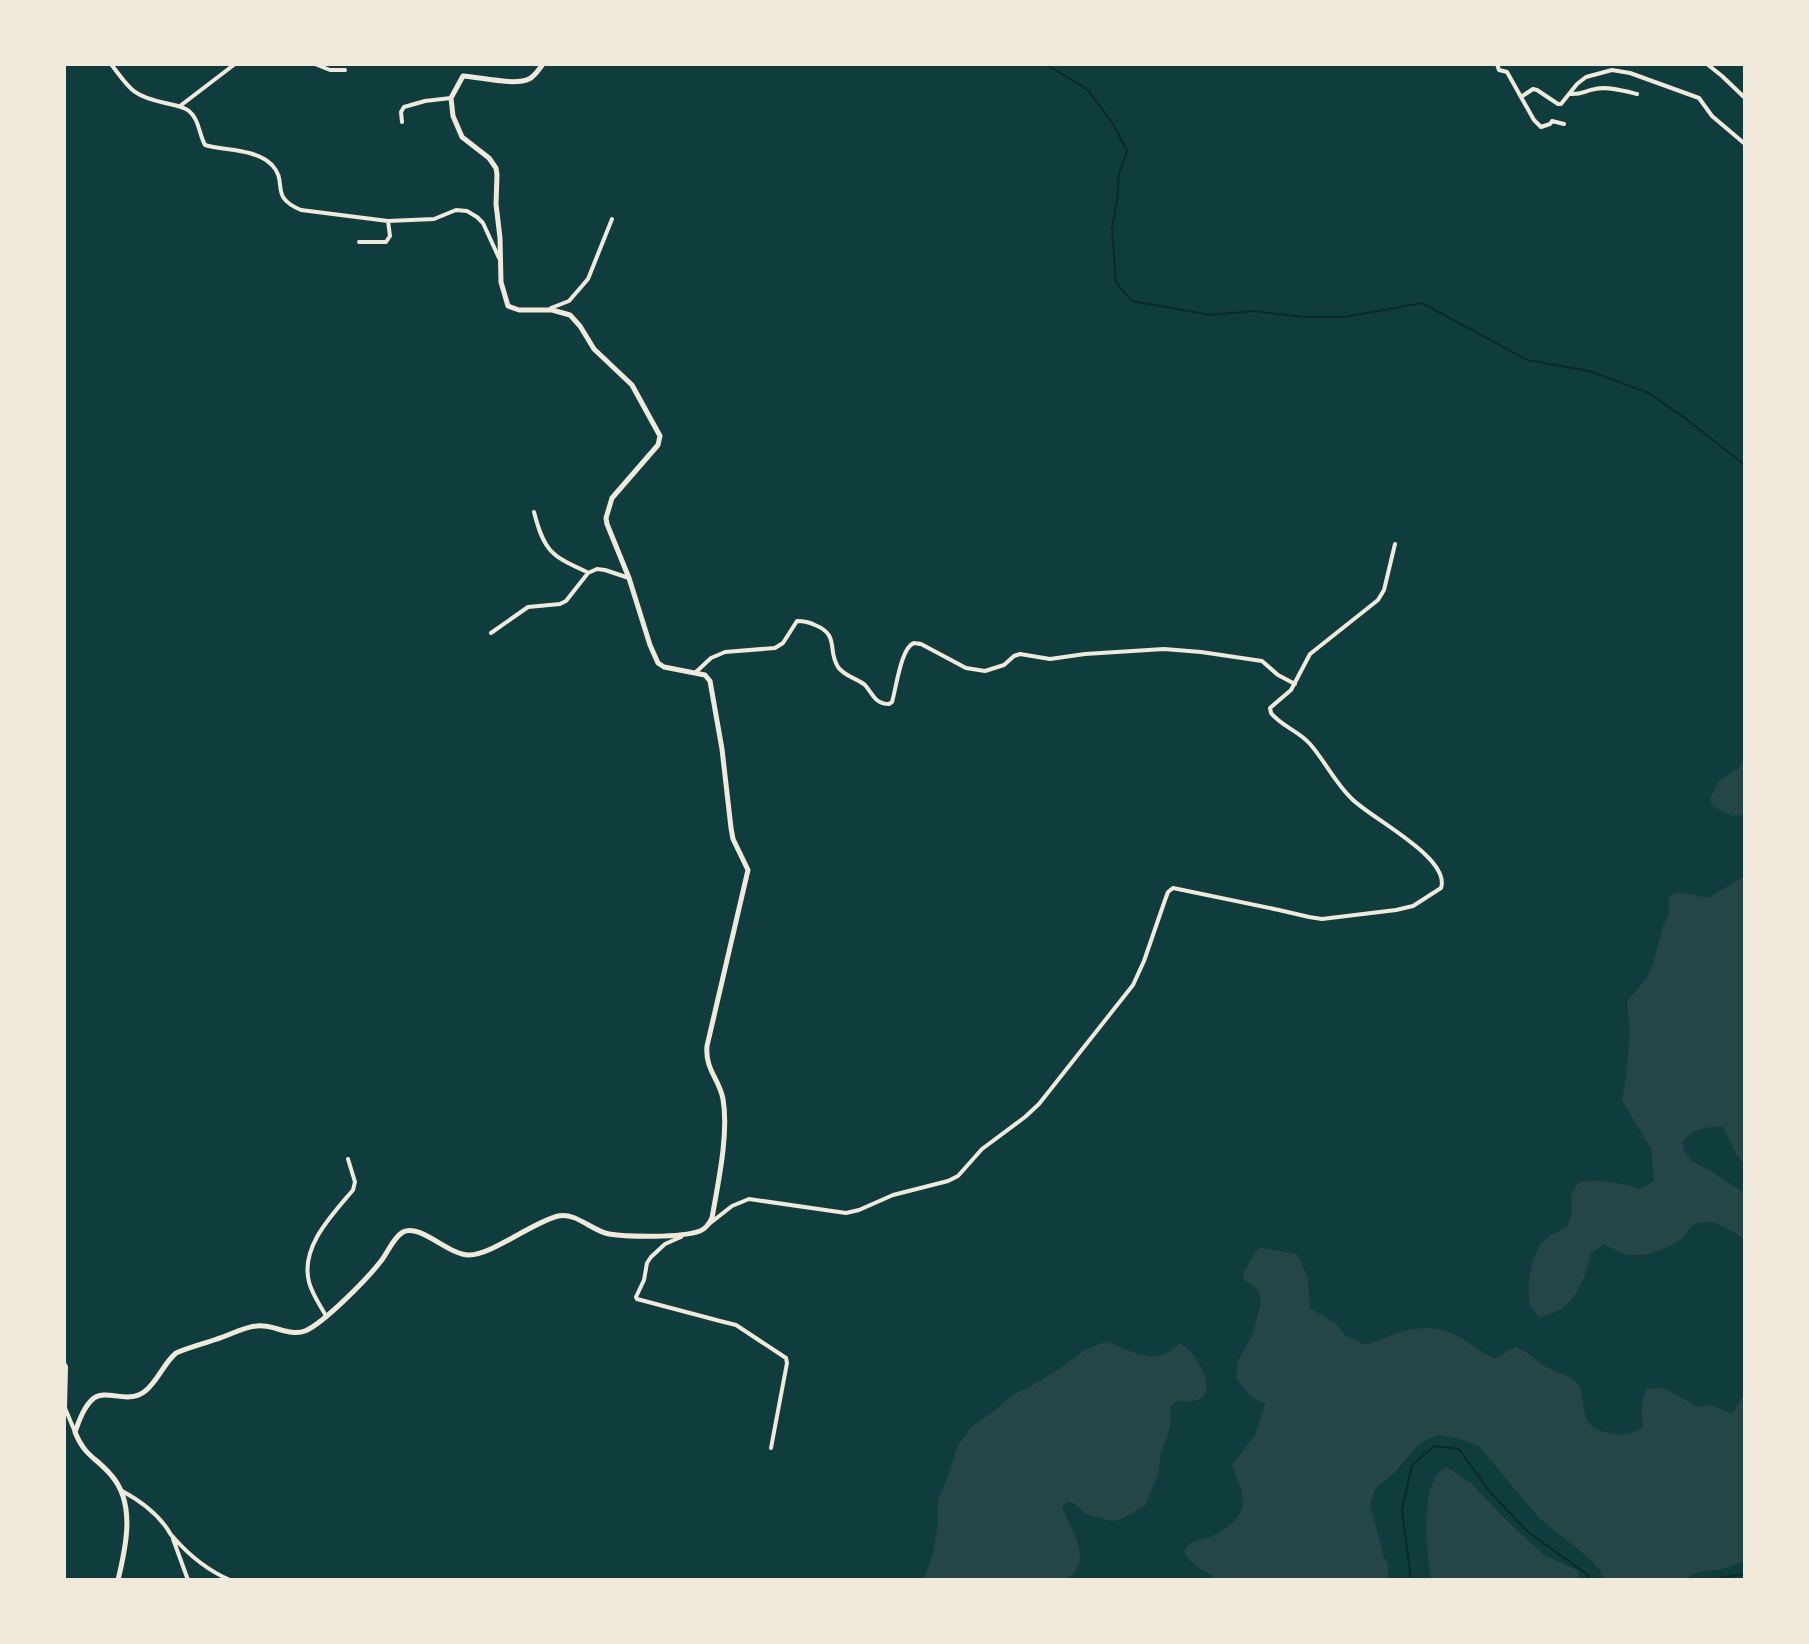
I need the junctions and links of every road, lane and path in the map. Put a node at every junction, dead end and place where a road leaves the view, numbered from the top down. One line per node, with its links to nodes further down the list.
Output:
1 (111, 64): 13 (street)
2 (235, 64): 13 (street)
3 (315, 64): 7 (street)
4 (543, 64): 11 (street)
5 (1497, 64): 10 (street)
6 (1707, 64): 12 (street)
7 (345, 70)
8 (1569, 94): 9 (street); 10 (street); 16 (street)
9 (1637, 94)
10 (1521, 97): 15 (street)
11 (451, 98): 14 (street); 20 (street)
12 (1745, 98)
13 (179, 106): 18 (street)
14 (402, 122)
15 (1564, 124)
16 (1745, 144)
17 (612, 219): 21 (street)
18 (388, 221): 19 (street); 20 (street)
19 (359, 242)
20 (500, 260): 21 (street)
21 (546, 310): 25 (street)
22 (534, 512): 24 (street)
23 (1395, 544): 28 (street)
24 (588, 573): 25 (street); 26 (street)
25 (629, 578): 27 (street)
26 (491, 633)
27 (696, 672): 28 (street); 30 (street)
28 (1295, 684): 30 (street)
29 (348, 1159): 32 (street)
30 (707, 1226): 31 (street)
31 (687, 1234): 32 (street); 35 (street)
32 (326, 1316): 34 (street)
33 (64, 1363): 34 (street)
34 (75, 1432): 36 (street)
35 (771, 1448)
36 (120, 1490): 37 (street); 38 (street)
37 (172, 1537): 39 (street); 40 (street)
38 (118, 1580)
39 (188, 1580)
40 (230, 1580)

